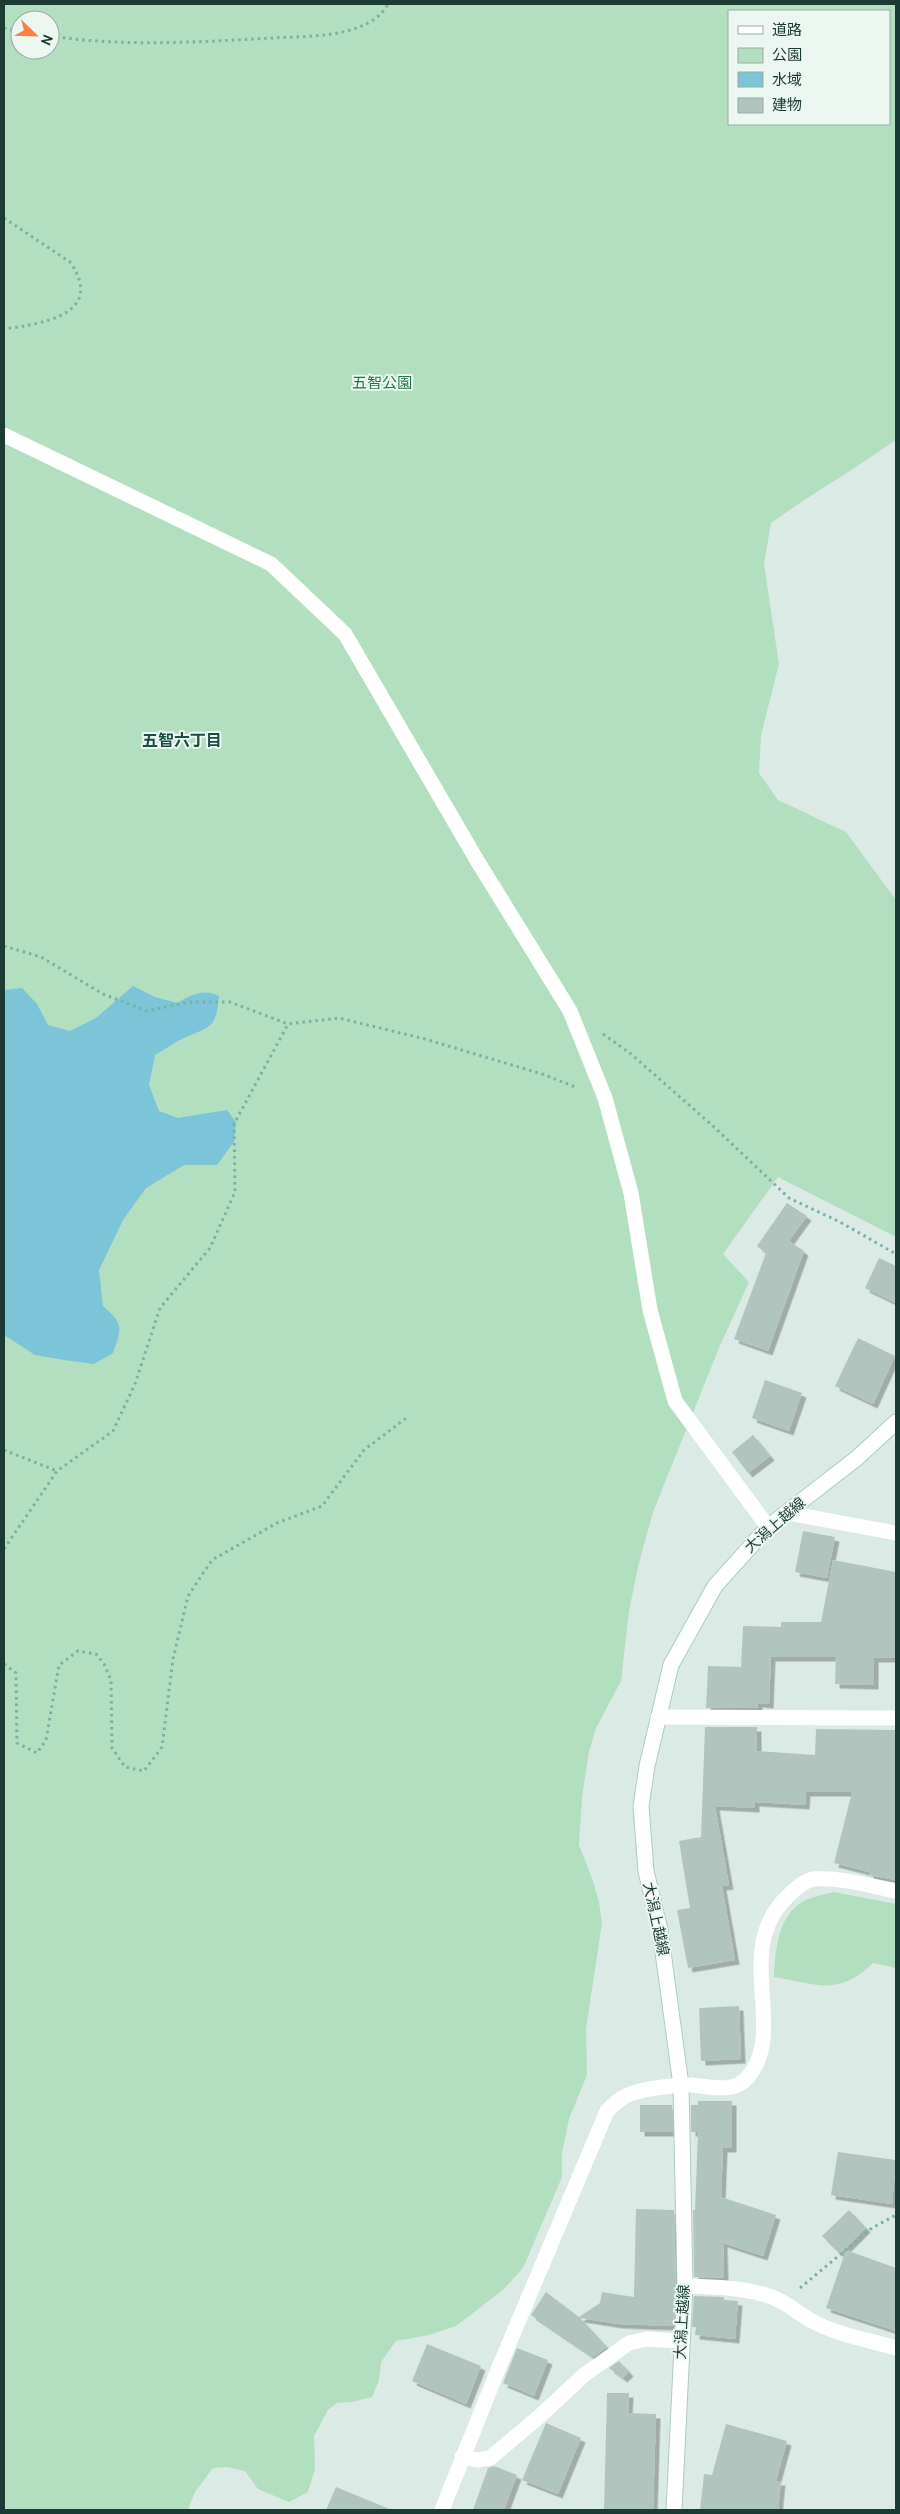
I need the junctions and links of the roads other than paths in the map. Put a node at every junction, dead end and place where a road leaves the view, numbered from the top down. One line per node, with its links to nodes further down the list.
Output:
1 (4, 435): 4 (street)
2 (896, 1422): 3 (street, 大潟上越線)
3 (788, 1513): 4 (street, 大潟上越線); 5 (street)
4 (768, 1527): 6 (street, 大潟上越線)
5 (896, 1533)
6 (658, 1718): 7 (street); 9 (street, 大潟上越線)
7 (896, 1718)
8 (896, 1891): 9 (street)
9 (681, 2085): 10 (street, 大潟上越線); 13 (street)
10 (685, 2286): 11 (street, 大潟上越線); 12 (street)
11 (682, 2341): 13 (street); 15 (street, 大潟上越線)
12 (896, 2348)
13 (462, 2457): 14 (street)
14 (442, 2510)
15 (674, 2510)

